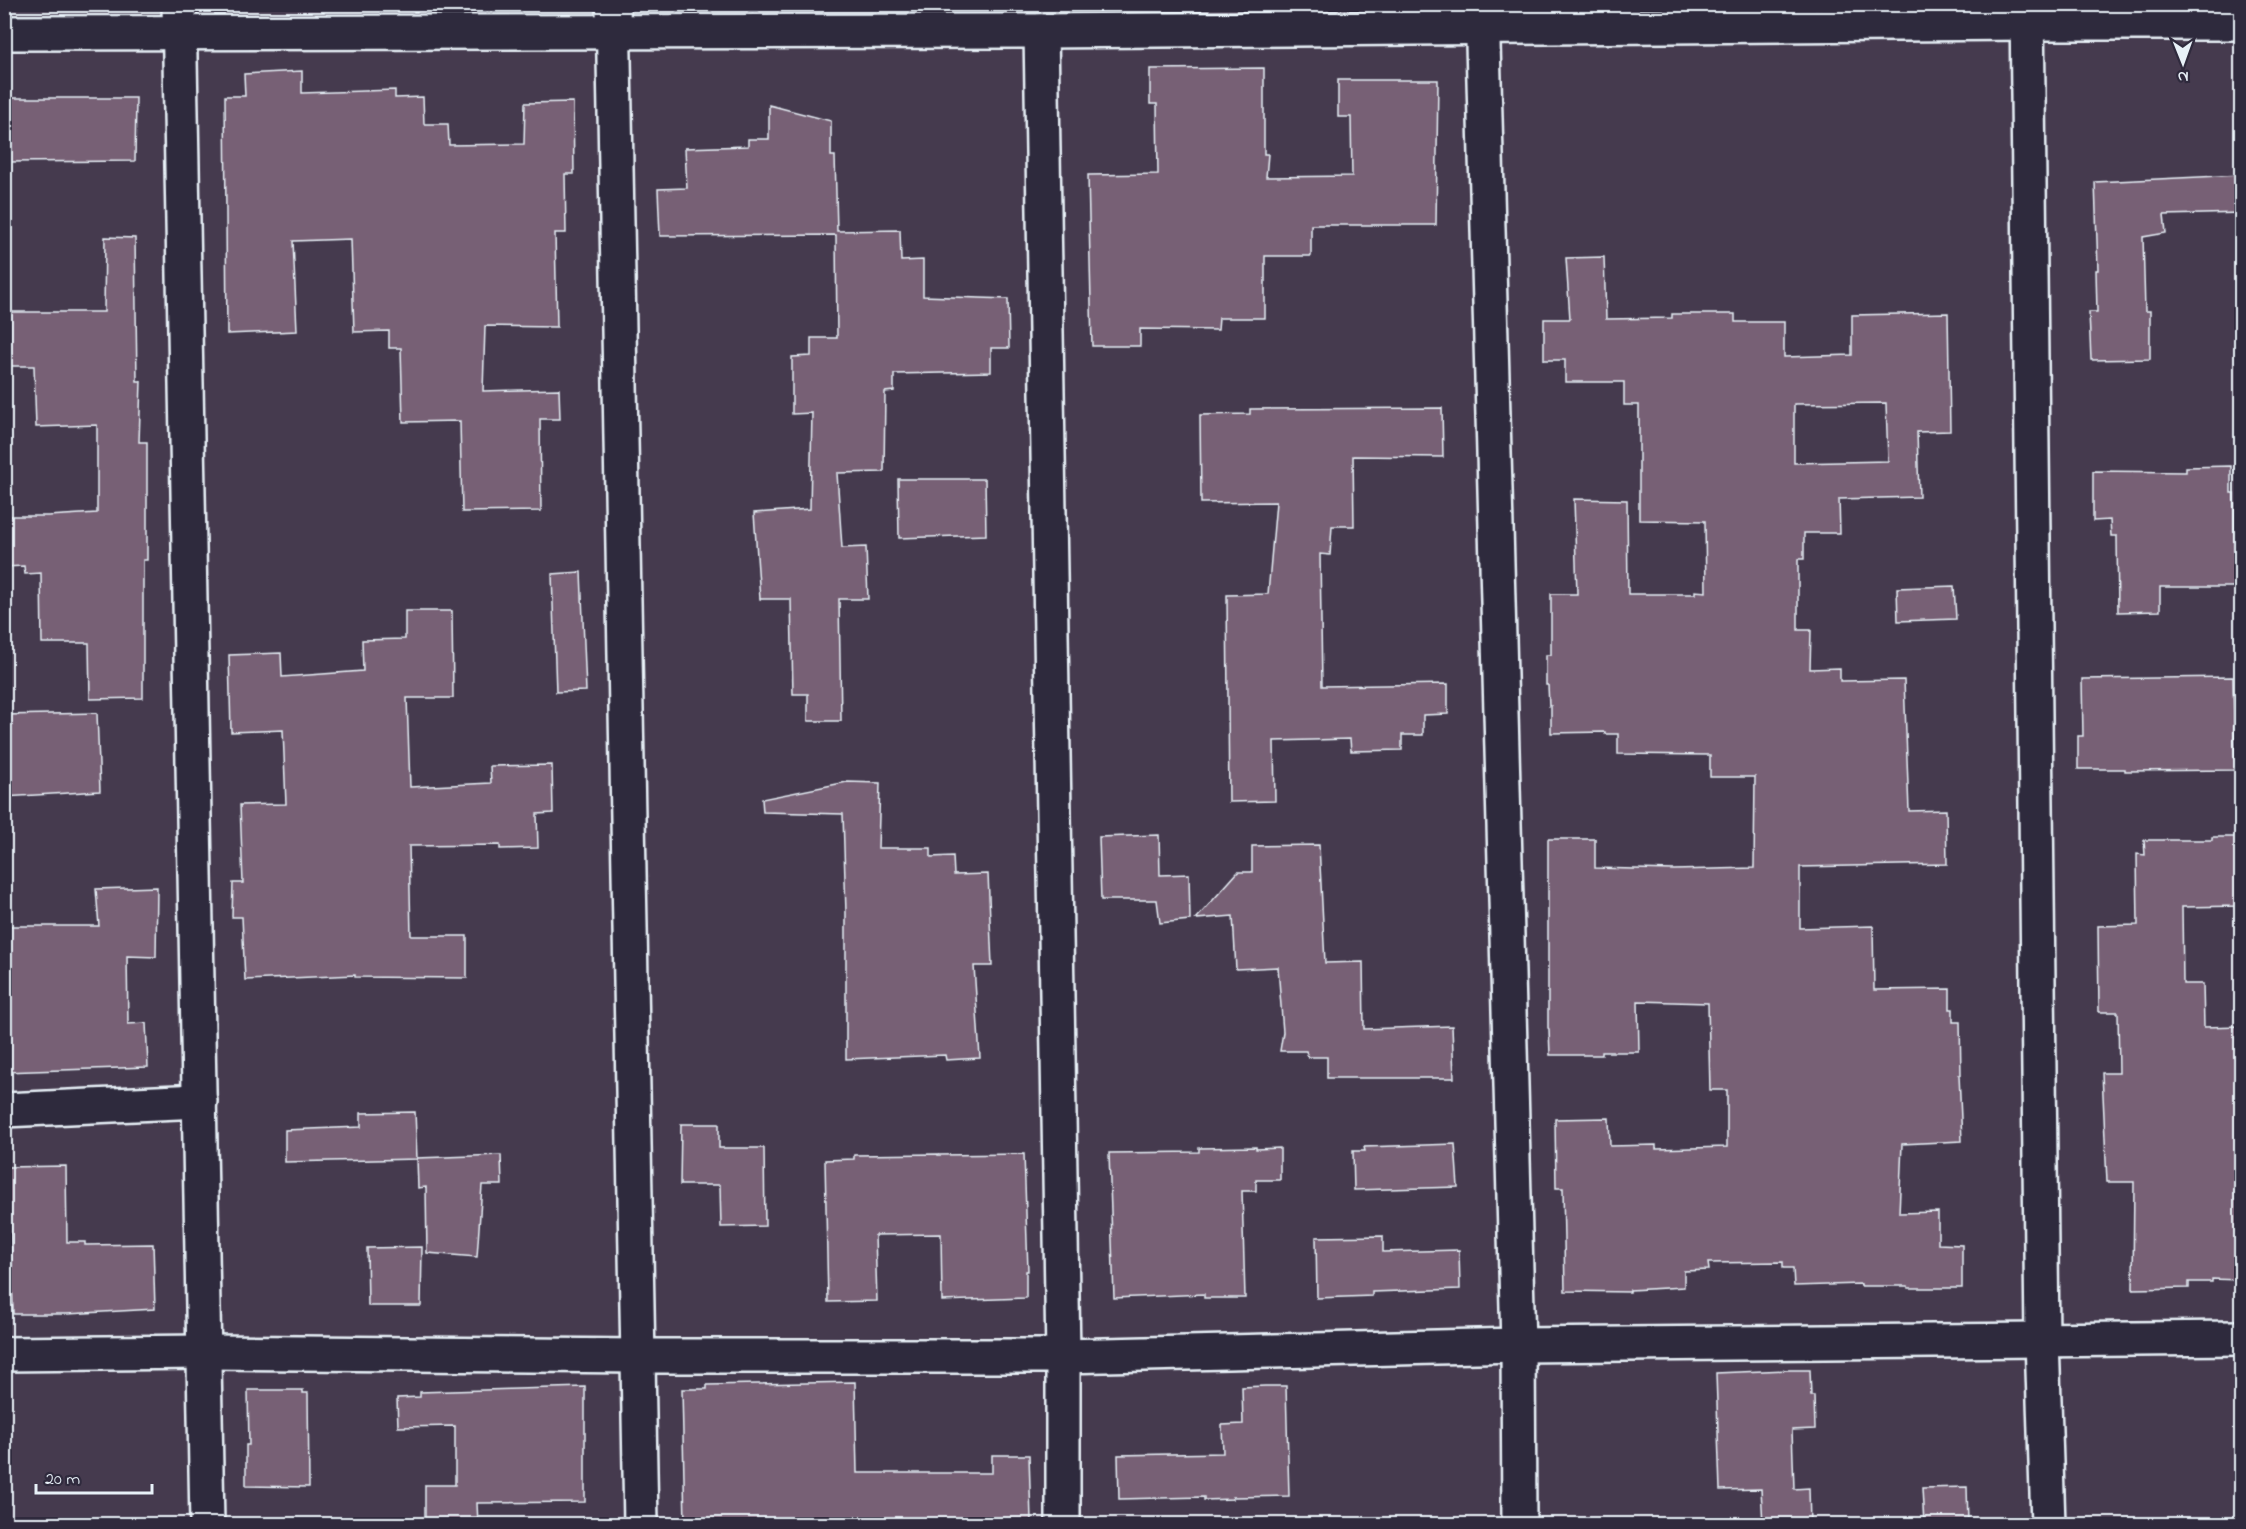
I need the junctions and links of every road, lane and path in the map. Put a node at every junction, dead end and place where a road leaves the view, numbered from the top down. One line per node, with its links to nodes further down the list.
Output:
1 (2027, 14): 2 (street); 5 (street); 11 (street)
2 (1482, 15): 6 (street); 12 (street)
3 (179, 19): 4 (street); 7 (street); 8 (street)
4 (613, 19): 6 (street); 15 (street)
5 (2241, 23)
6 (1041, 31): 16 (street)
7 (4, 33)
8 (200, 1101): 9 (street); 13 (street)
9 (4, 1110)
10 (2241, 1338): 11 (street)
11 (2042, 1339): 12 (street); 21 (street)
12 (1518, 1345): 16 (street); 20 (street)
13 (205, 1352): 14 (street); 15 (street); 17 (street)
14 (4, 1354)
15 (639, 1356): 16 (street); 18 (street)
16 (1063, 1356): 19 (street)
17 (207, 1524)
18 (641, 1524)
19 (1064, 1524)
20 (1519, 1524)
21 (2048, 1524)

